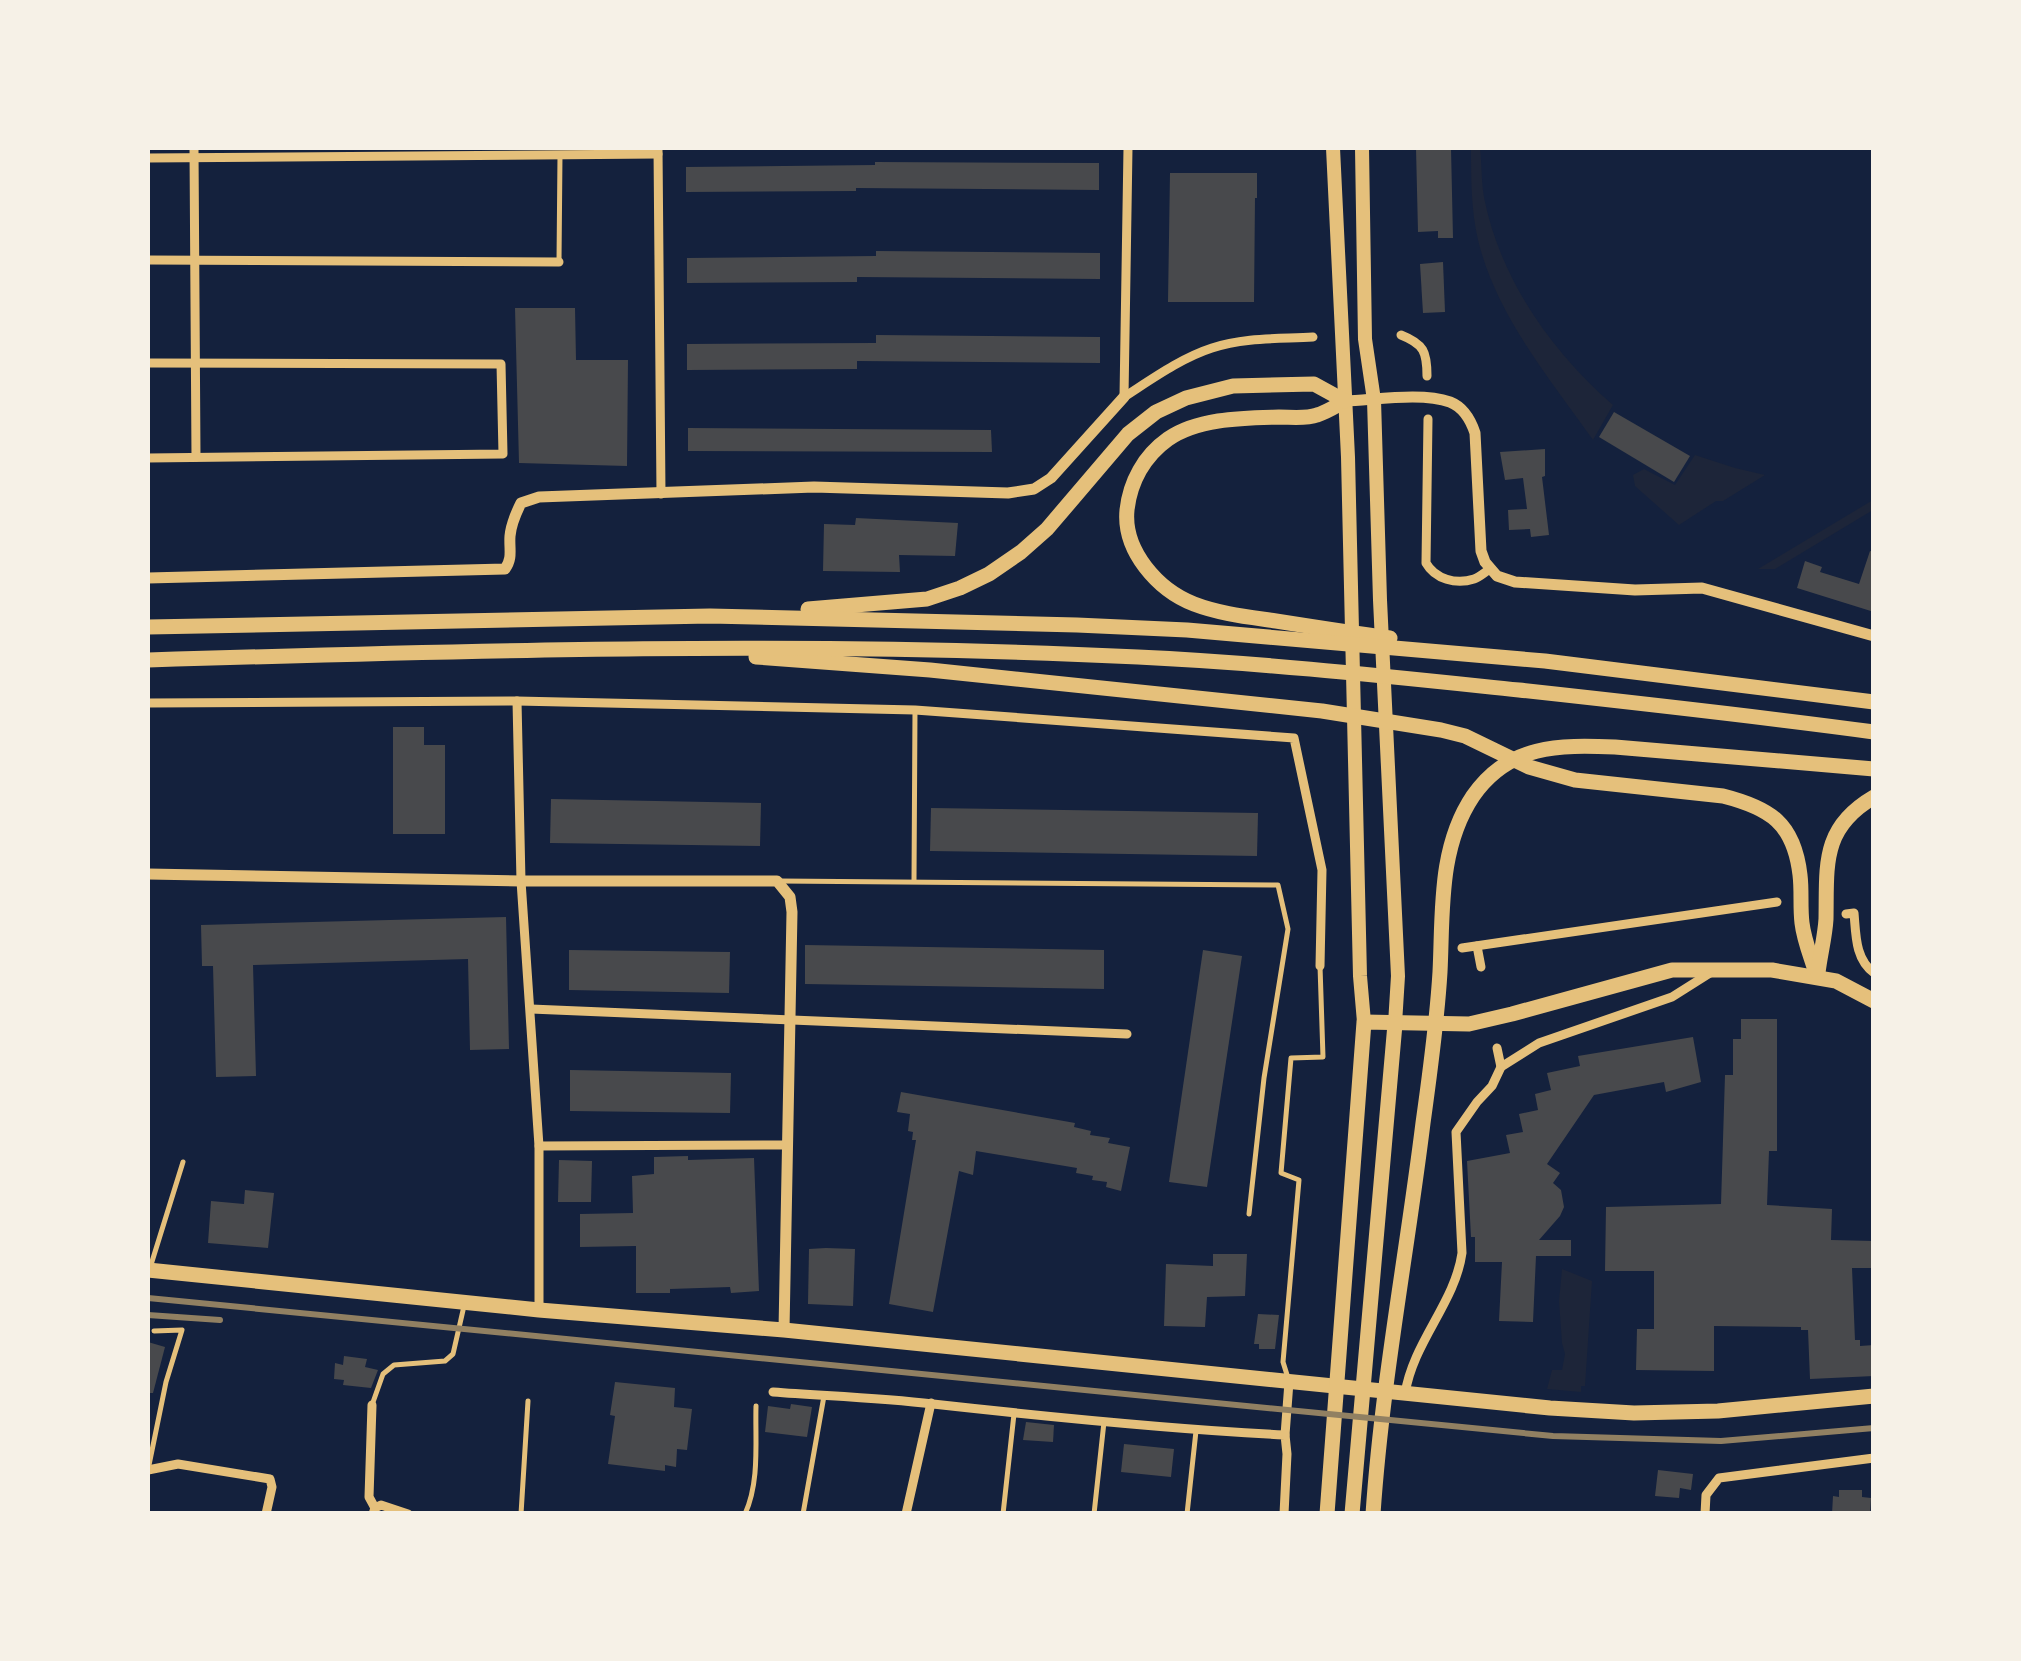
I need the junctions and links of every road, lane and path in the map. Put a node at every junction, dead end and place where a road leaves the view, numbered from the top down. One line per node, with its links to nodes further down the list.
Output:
1 (1128, 148): 16 (street)
2 (1333, 148): 18 (main road)
3 (1362, 148): 17 (main road)
4 (658, 151): 6 (street); 22 (street)
5 (194, 153): 6 (street); 7 (street); 9 (street)
6 (560, 155): 10 (lane)
7 (148, 158)
8 (148, 260): 9 (street)
9 (194, 260): 10 (street); 14 (street)
10 (559, 262)
11 (1401, 335): 15 (street)
12 (1313, 337): 16 (street)
13 (148, 363): 14 (street)
14 (195, 363): 20 (street); 20 (street)
15 (1428, 376)
16 (1124, 396): 22 (street)
17 (1374, 400): 18 (street); 23 (street); 55 (main road)
18 (1345, 402): 25 (highway); 30 (highway); 54 (main road)
19 (1428, 420): 23 (street)
20 (196, 457): 21 (street)
21 (148, 458)
22 (660, 494): 24 (street)
23 (1490, 569): 27 (street)
24 (148, 578)
25 (710, 616): 26 (highway); 30 (highway)
26 (148, 628)
27 (1874, 636)
28 (654, 648): 29 (highway); 35 (highway); 50 (highway)
29 (148, 660)
30 (1545, 661): 32 (highway)
31 (516, 701): 33 (street); 34 (street); 39 (street)
32 (1874, 702)
33 (148, 703)
34 (916, 710): 41 (lane); 46 (street)
35 (1874, 732)
36 (1874, 769): 96 (highway)
37 (1874, 797): 50 (highway)
38 (148, 874): 39 (street)
39 (521, 881): 40 (street); 52 (street)
40 (777, 881): 41 (lane); 53 (street)
41 (914, 881): 62 (lane)
42 (1777, 902): 44 (street)
43 (1846, 914): 49 (street)
44 (1477, 946): 45 (street); 47 (street)
45 (1462, 948)
46 (1320, 966): 68 (lane)
47 (1481, 967)
48 (1716, 968): 50 (highway); 55 (highway); 58 (street)
49 (1874, 973)
50 (1817, 977): 51 (highway)
51 (1874, 1001)
52 (531, 1009): 53 (street); 60 (street)
53 (791, 1020): 56 (street); 59 (street)
54 (1364, 1022): 55 (highway); 94 (highway)
55 (1395, 1024): 95 (highway)
56 (1127, 1034)
57 (1498, 1048): 58 (street)
58 (1501, 1067): 70 (street)
59 (788, 1144): 60 (street); 67 (street)
60 (539, 1146): 65 (street)
61 (183, 1162): 63 (lane)
62 (1250, 1214)
63 (148, 1271): 64 (highway)
64 (465, 1303): 65 (highway); 75 (lane)
65 (539, 1310): 67 (highway)
66 (154, 1330): 82 (lane)
67 (784, 1330): 68 (highway)
68 (1289, 1382): 70 (highway); 80 (street)
69 (773, 1392): 71 (street)
70 (1405, 1394): 72 (highway)
71 (824, 1396): 74 (street); 88 (lane)
72 (1874, 1396)
73 (528, 1401): 86 (lane)
74 (930, 1404): 77 (street); 89 (street)
75 (372, 1405): 83 (street)
76 (756, 1406): 87 (lane)
77 (1014, 1414): 78 (street); 90 (lane)
78 (1104, 1422): 79 (street); 91 (lane)
79 (1196, 1431): 80 (street); 92 (lane)
80 (1285, 1436): 93 (street)
81 (1874, 1458): 97 (street)
82 (148, 1470): 84 (street)
83 (374, 1511): 85 (street)
84 (266, 1514)
85 (408, 1514)
86 (521, 1514)
87 (745, 1514)
88 (803, 1514)
89 (906, 1514)
90 (1003, 1514)
91 (1094, 1514)
92 (1187, 1514)
93 (1284, 1514)
94 (1327, 1514)
95 (1352, 1514)
96 (1373, 1514)
97 (1705, 1514)

